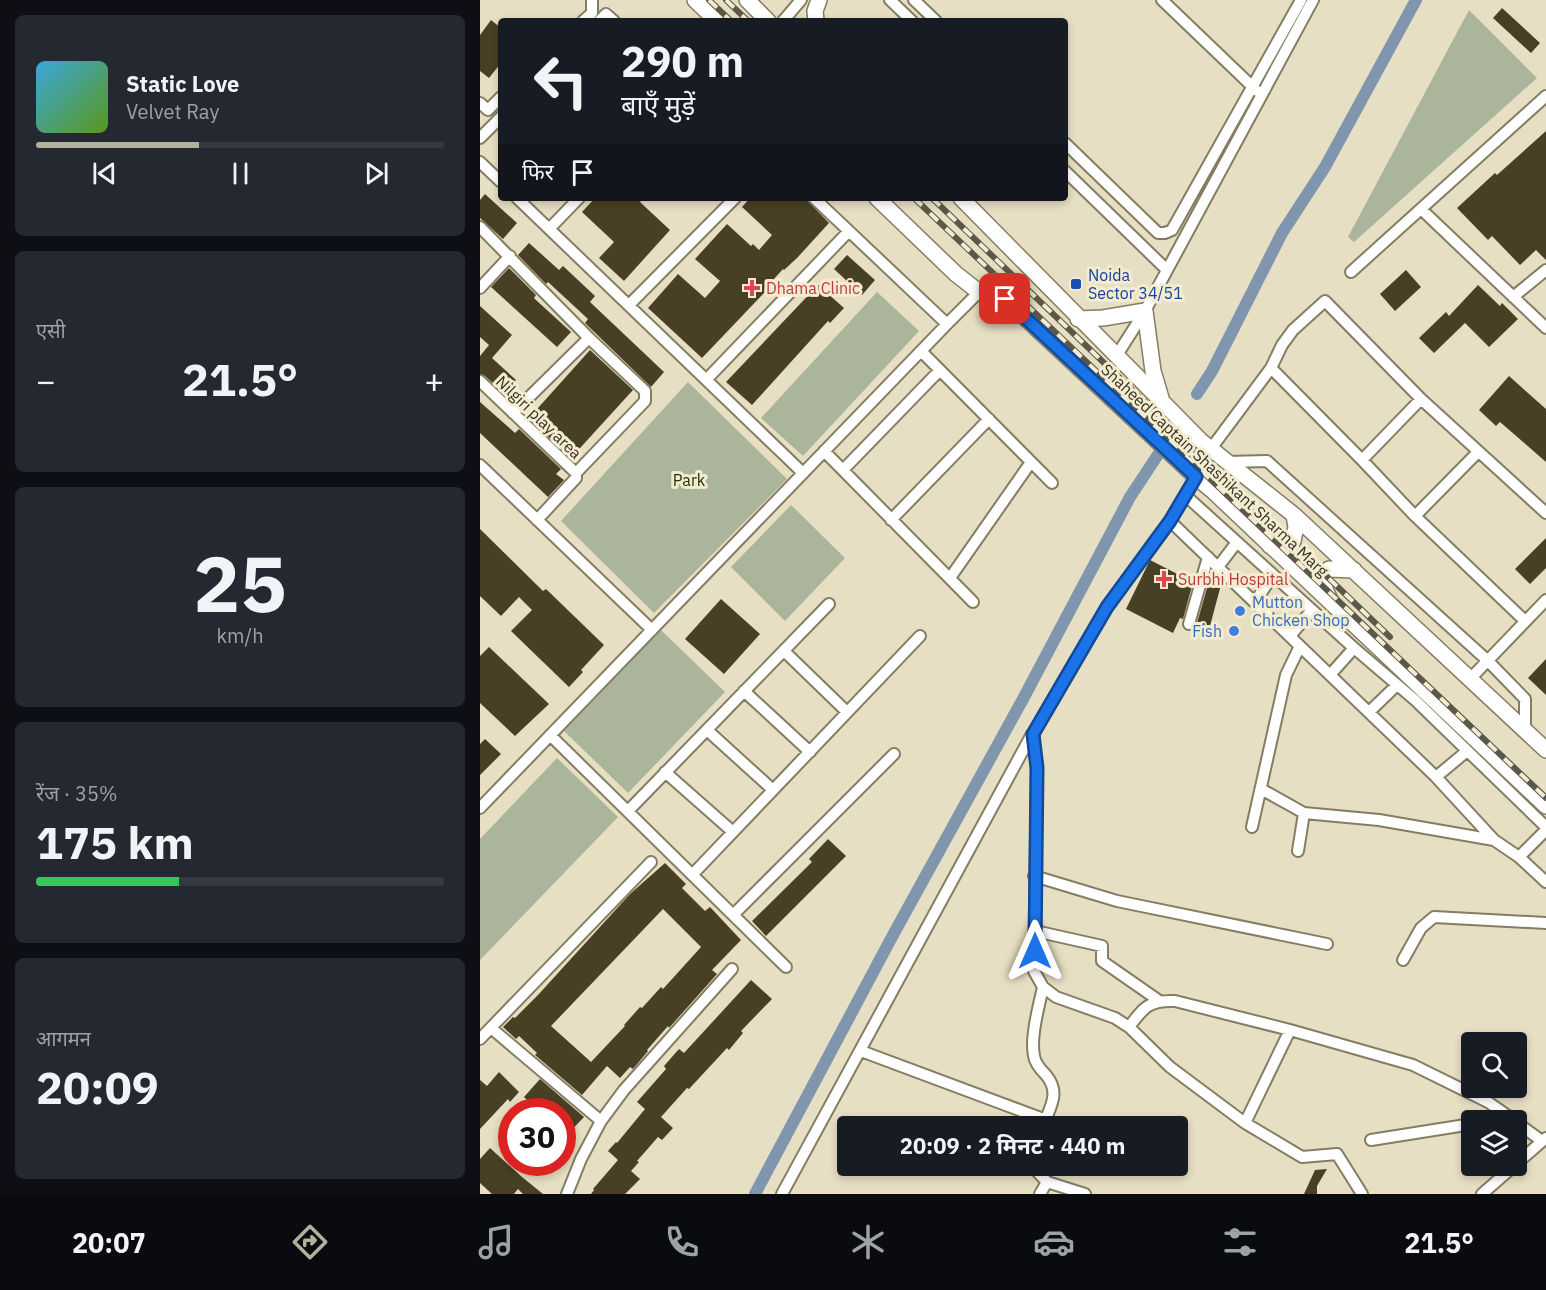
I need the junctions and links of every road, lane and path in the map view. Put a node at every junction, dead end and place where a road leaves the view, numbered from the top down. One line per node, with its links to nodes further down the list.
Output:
1 (595, 0): 11 (street)
2 (695, 0): 12 (main road)
3 (747, 0): 13 (main road)
4 (801, 0): 14 (street)
5 (819, 0): 15 (main road)
6 (890, 0): 16 (street)
7 (914, 0): 17 (street)
8 (1162, 0): 18 (street)
9 (1301, 0): 18 (street)
10 (1313, 0): 19 (street)
11 (586, 18)
12 (714, 18)
13 (765, 18)
14 (786, 18)
15 (816, 18)
16 (909, 18)
17 (933, 18)
18 (1253, 87): 19 (street); 25 (street)
19 (1262, 95): 40 (street)
20 (1546, 96): 35 (street)
21 (498, 100): 22 (street)
22 (480, 103)
23 (498, 120): 24 (street)
24 (480, 138)
25 (1068, 146)
26 (480, 162): 28 (street)
27 (1068, 174): 40 (street)
28 (498, 179)
29 (520, 201): 37 (street)
30 (576, 201): 37 (street)
31 (732, 201): 46 (street)
32 (817, 201): 38 (street)
33 (880, 201): 44 (main road, Shaheed Captain Shashikant Sharma Marg)
34 (964, 201): 48 (main road, Shaheed Captain Shashikant Sharma Marg)
35 (1420, 209): 42 (street); 45 (street)
36 (480, 227): 39 (street)
37 (549, 229): 46 (street)
38 (849, 231): 49 (street); 56 (street)
39 (510, 256): 43 (street); 51 (street)
40 (1167, 270): 47 (street)
41 (1546, 270): 45 (street)
42 (1352, 272)
43 (480, 288)
44 (980, 292): 49 (street); 72 (main road, Shaheed Captain Shashikant Sharma Marg)
45 (1513, 297): 50 (street)
46 (629, 305): 56 (street)
47 (1145, 311): 48 (main road); 53 (street); 59 (main road)
48 (1078, 319): 53 (main road, Shaheed Captain Shashikant Sharma Marg)
49 (946, 324): 52 (street)
50 (1546, 328)
51 (589, 338): 60 (street); 71 (street)
52 (921, 351): 55 (street); 63 (street)
53 (1117, 355): 59 (main road, Shaheed Captain Shashikant Sharma Marg)
54 (1271, 368): 58 (street); 62 (street); 65 (street)
55 (940, 370): 61 (street); 69 (street)
56 (706, 380): 70 (street)
57 (480, 381): 60 (street, Nilgiri play area)
58 (1420, 399): 64 (street); 65 (street)
59 (1165, 405): 62 (main road, Shaheed Captain Shashikant Sharma Marg)
60 (513, 413): 71 (street, Nilgiri play area)
61 (989, 419): 66 (street); 79 (street)
62 (1206, 446): 67 (main road, Shaheed Captain Shashikant Sharma Marg)
63 (824, 451): 69 (street); 70 (street)
64 (1478, 452): 75 (street); 77 (street)
65 (1362, 460): 77 (street)
66 (1031, 462): 73 (street); 87 (street)
67 (1226, 462): 76 (main road, Shaheed Captain Shashikant Sharma Marg); 102 (street)
68 (482, 470): 78 (street)
69 (843, 470): 79 (street)
70 (803, 473): 96 (street)
71 (576, 475): 78 (street)
72 (1196, 477): 74 (street); 82 (main road, Shaheed Captain Shashikant Sharma Marg)
73 (1052, 483)
74 (1185, 495): 80 (street); 81 (street)
75 (1546, 513)
76 (1294, 515): 82 (main road); 85 (main road, Shaheed Captain Shashikant Sharma Marg)
77 (1415, 516): 94 (street)
78 (537, 520): 96 (street)
79 (891, 520): 87 (street)
80 (1170, 521): 83 (street); 111 (street)
81 (1237, 542): 84 (street); 86 (street)
82 (1270, 546): 91 (main road, Shaheed Captain Shashikant Sharma Marg)
83 (1208, 558): 84 (street); 95 (street)
84 (1218, 567): 90 (street)
85 (1354, 570): 91 (main road); 104 (main road, Shaheed Captain Shashikant Sharma Marg)
86 (1273, 575): 90 (street); 93 (street)
87 (950, 578): 89 (street)
88 (1546, 600): 94 (street)
89 (973, 602)
90 (1255, 602): 98 (street)
91 (1331, 603): 121 (main road, Shaheed Captain Shashikant Sharma Marg)
92 (829, 604): 101 (street)
93 (1312, 610): 98 (street); 100 (street)
94 (1525, 621): 102 (street)
95 (1189, 624)
96 (652, 630): 112 (street)
97 (920, 636): 107 (street)
98 (1290, 636): 99 (street)
99 (1300, 646): 103 (street); 119 (street)
100 (1354, 648): 103 (street); 105 (street)
101 (784, 651): 106 (street); 107 (street)
102 (1488, 661): 104 (street); 110 (street)
103 (1330, 675): 108 (street)
104 (1470, 679): 110 (main road, Shaheed Captain Shashikant Sharma Marg)
105 (1398, 685): 108 (street); 114 (street)
106 (744, 691): 109 (street); 115 (street)
107 (847, 712): 115 (street)
108 (1370, 712): 118 (street)
109 (707, 730): 117 (street); 120 (street)
110 (1525, 731): 113 (main road, Shaheed Captain Shashikant Sharma Marg)
111 (1033, 734): 133 (street); 148 (street)
112 (550, 735): 122 (street); 123 (street)
113 (1545, 747)
114 (1467, 751): 118 (street); 126 (street)
115 (810, 752): 120 (street)
116 (894, 754): 135 (street)
117 (665, 772): 123 (street); 127 (street)
118 (1436, 777): 128 (street)
119 (1261, 789): 124 (street); 125 (street)
120 (773, 790): 127 (street)
121 (1546, 806)
122 (480, 808)
123 (628, 811): 132 (street)
124 (1304, 813): 128 (street); 129 (street)
125 (1252, 827)
126 (1546, 828): 130 (street)
127 (733, 832): 132 (street)
128 (1494, 840): 130 (street)
129 (1298, 851)
130 (1519, 857): 134 (street)
131 (651, 862): 145 (street)
132 (692, 875): 135 (street)
133 (1034, 876): 137 (street); 138 (street)
134 (1546, 882)
135 (733, 915): 140 (street)
136 (1546, 923): 139 (street)
137 (1035, 931): 142 (street); 143 (street)
138 (1327, 944)
139 (1403, 960)
140 (786, 967)
141 (732, 969): 152 (street)
142 (1043, 987): 144 (street); 151 (street)
143 (1158, 1000): 144 (street); 146 (street)
144 (1129, 1027): 153 (street)
145 (491, 1028): 147 (street); 152 (street)
146 (1290, 1030): 149 (street); 153 (street)
147 (480, 1039)
148 (861, 1051): 150 (street); 163 (street)
149 (1500, 1110)
150 (1026, 1116)
151 (1046, 1116)
152 (601, 1120): 162 (street)
153 (1245, 1123): 166 (street)
154 (1461, 1126): 157 (street)
155 (1527, 1128): 156 (street)
156 (1544, 1139): 158 (street)
157 (1371, 1140)
158 (1527, 1154)
159 (1041, 1176): 161 (street)
160 (1502, 1176): 167 (street)
161 (1047, 1182): 164 (street); 165 (street)
162 (567, 1194)
163 (782, 1194)
164 (1040, 1194)
165 (1084, 1194)
166 (1362, 1194)
167 (1482, 1194)

